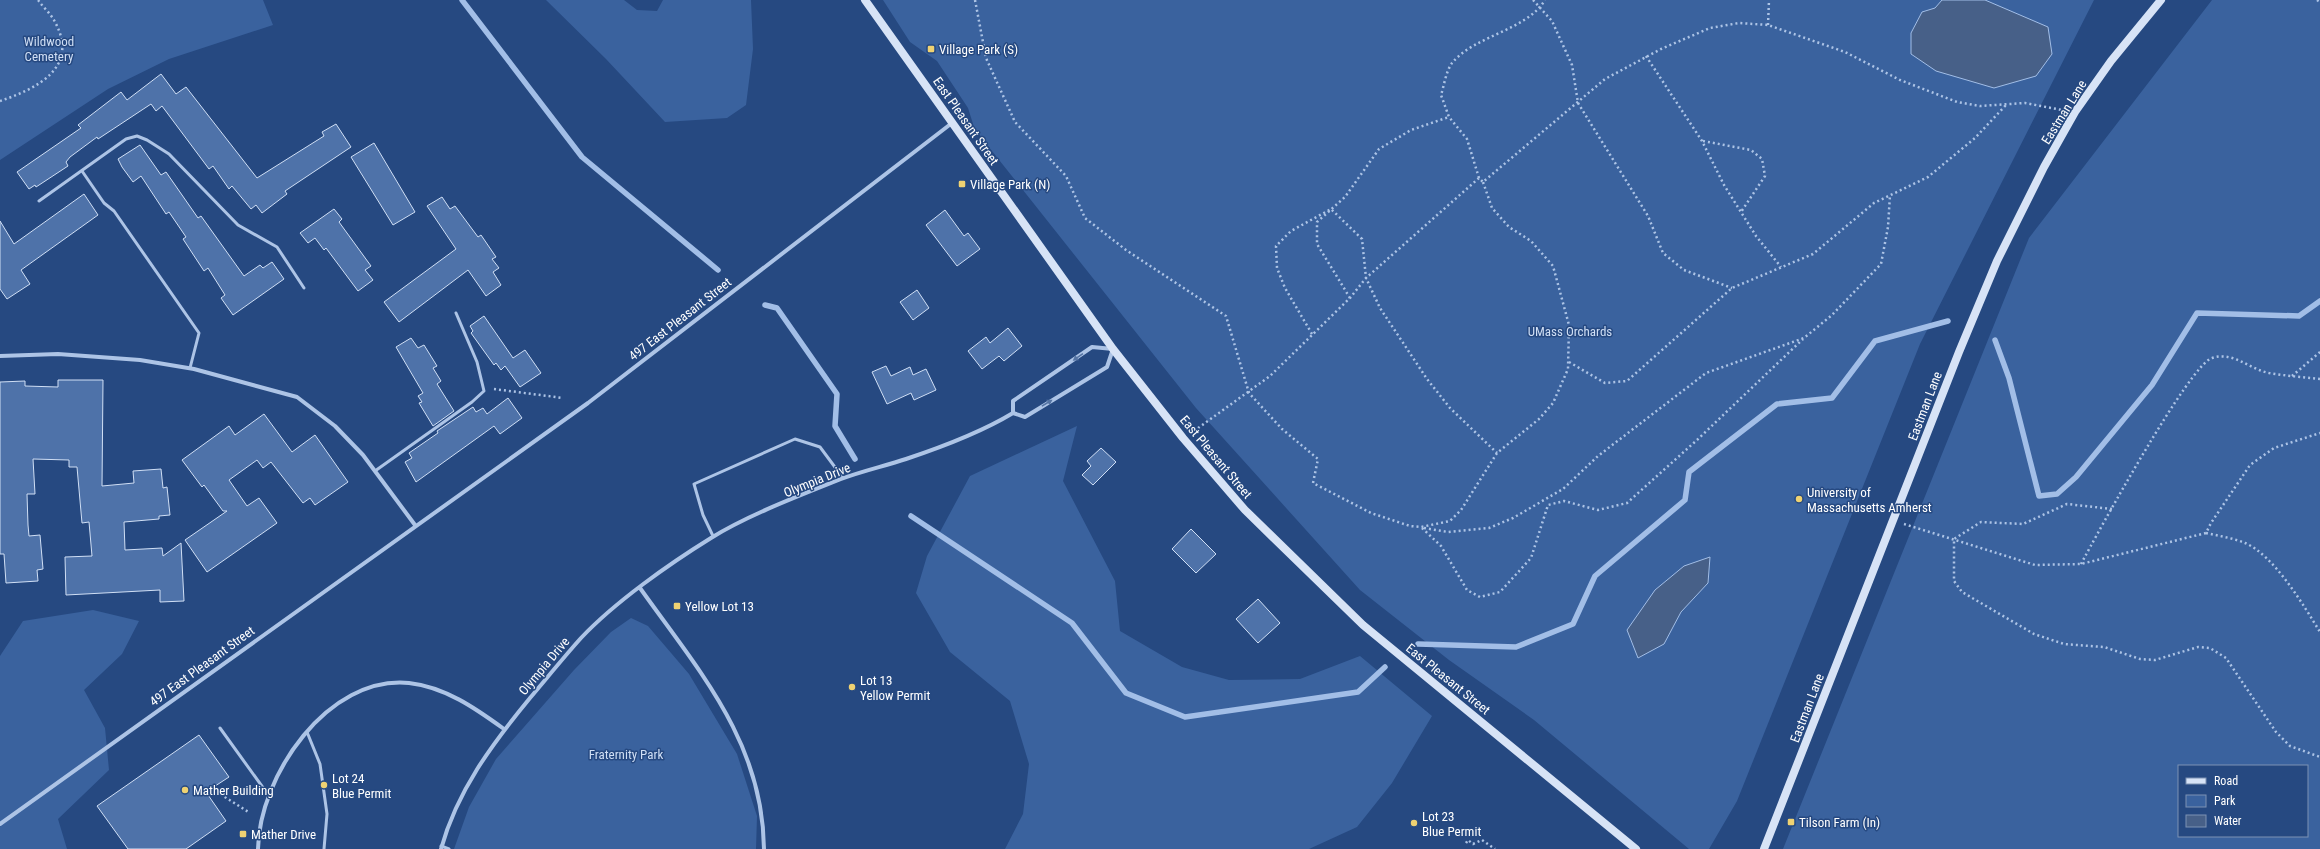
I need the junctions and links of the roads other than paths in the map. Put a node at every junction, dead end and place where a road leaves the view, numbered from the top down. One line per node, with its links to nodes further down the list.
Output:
1 (865, 0): 3 (main road, East Pleasant Street)
2 (2161, 0): 28 (main road, Eastman Lane)
3 (952, 123): 8 (main road, East Pleasant Street); 14 (street, 497 East Pleasant Street)
4 (82, 171): 5 (lane); 6 (lane); 10 (lane)
5 (39, 201)
6 (304, 288)
7 (456, 313): 12 (lane)
8 (1114, 349): 11 (street, one-way to 8); 11 (street, one-way to 11); 27 (main road, East Pleasant Street)
9 (0, 356): 10 (street)
10 (190, 368): 12 (street)
11 (1013, 413): 13 (street, Olympia Drive)
12 (376, 472): 14 (street)
13 (843, 478): 15 (street, Olympia Drive); 15 (lane)
14 (415, 525): 21 (street, 497 East Pleasant Street)
15 (713, 536): 16 (street, Olympia Drive)
16 (640, 588): 18 (street, Olympia Drive); 26 (street)
17 (220, 728): 20 (lane)
18 (504, 729): 19 (street); 22 (street)
19 (307, 732): 20 (street); 24 (lane)
20 (269, 796): 23 (street)
21 (0, 824)
22 (441, 848): 25 (lane)
23 (258, 849)
24 (324, 849)
25 (449, 849)
26 (764, 849)
27 (1636, 849)
28 (1764, 849)

